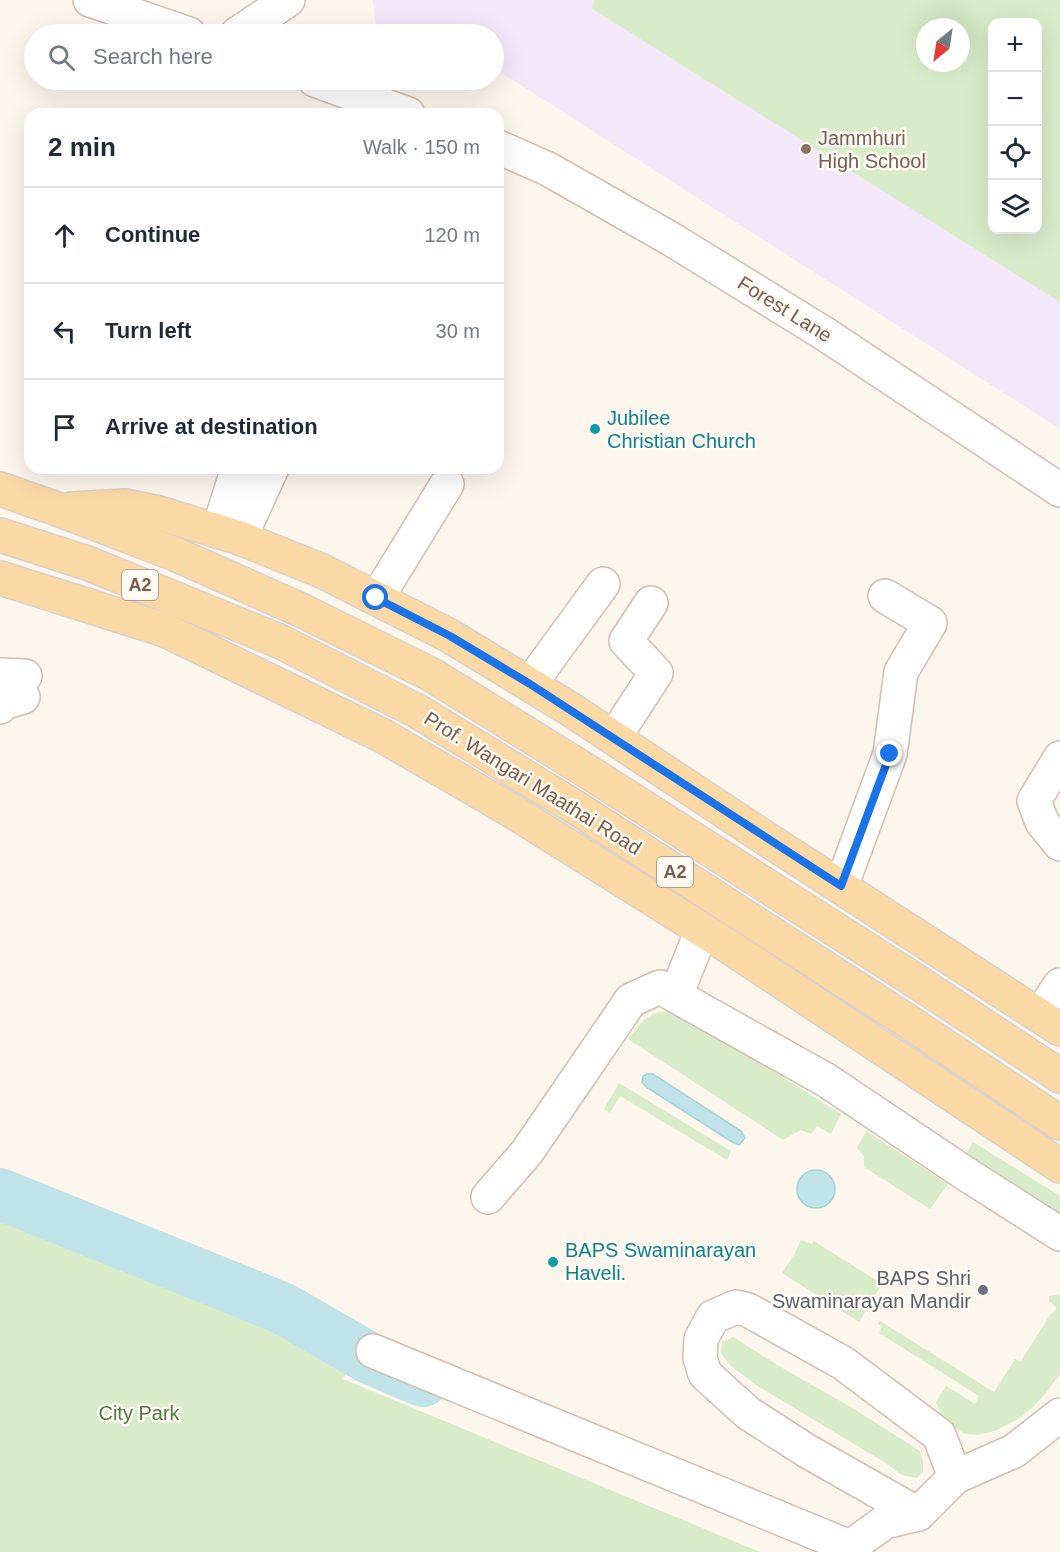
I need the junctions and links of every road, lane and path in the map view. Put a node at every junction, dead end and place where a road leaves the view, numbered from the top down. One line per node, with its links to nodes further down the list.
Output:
1 (90, 0): 3 (street)
2 (288, 0): 4 (street)
3 (160, 24)
4 (252, 24)
5 (342, 90): 6 (street)
6 (392, 108)
7 (504, 150): 12 (street, Forest Lane)
8 (237, 474): 15 (street)
9 (268, 474): 15 (street)
10 (447, 484): 19 (street)
11 (0, 489): 13 (main road, Prof. Wangari Maathai Road / A2)
12 (1060, 490)
13 (60, 510): 15 (main road); 30 (main road, Prof. Wangari Maathai Road / A2)
14 (0, 535): 31 (main road, Prof. Wangari Maathai Road / A2)
15 (229, 535): 19 (main road)
16 (0, 578): 26 (main road)
17 (603, 584): 21 (street)
18 (885, 596): 25 (street)
19 (376, 598): 21 (main road)
20 (651, 603): 22 (street)
21 (530, 684): 22 (main road)
22 (614, 738): 25 (main road)
23 (1060, 758): 24 (street)
24 (1060, 844)
25 (841, 886): 29 (main road)
26 (702, 930): 28 (street); 32 (main road)
27 (1060, 985): 29 (street)
28 (676, 995): 33 (street); 34 (street)
29 (1050, 1022)
30 (1060, 1076)
31 (1060, 1123)
32 (1060, 1166)
33 (488, 1197)
34 (1060, 1234)
35 (373, 1350): 39 (street)
36 (1060, 1415): 37 (street)
37 (955, 1477): 38 (street); 38 (street)
38 (918, 1514): 39 (street)
39 (848, 1550)

